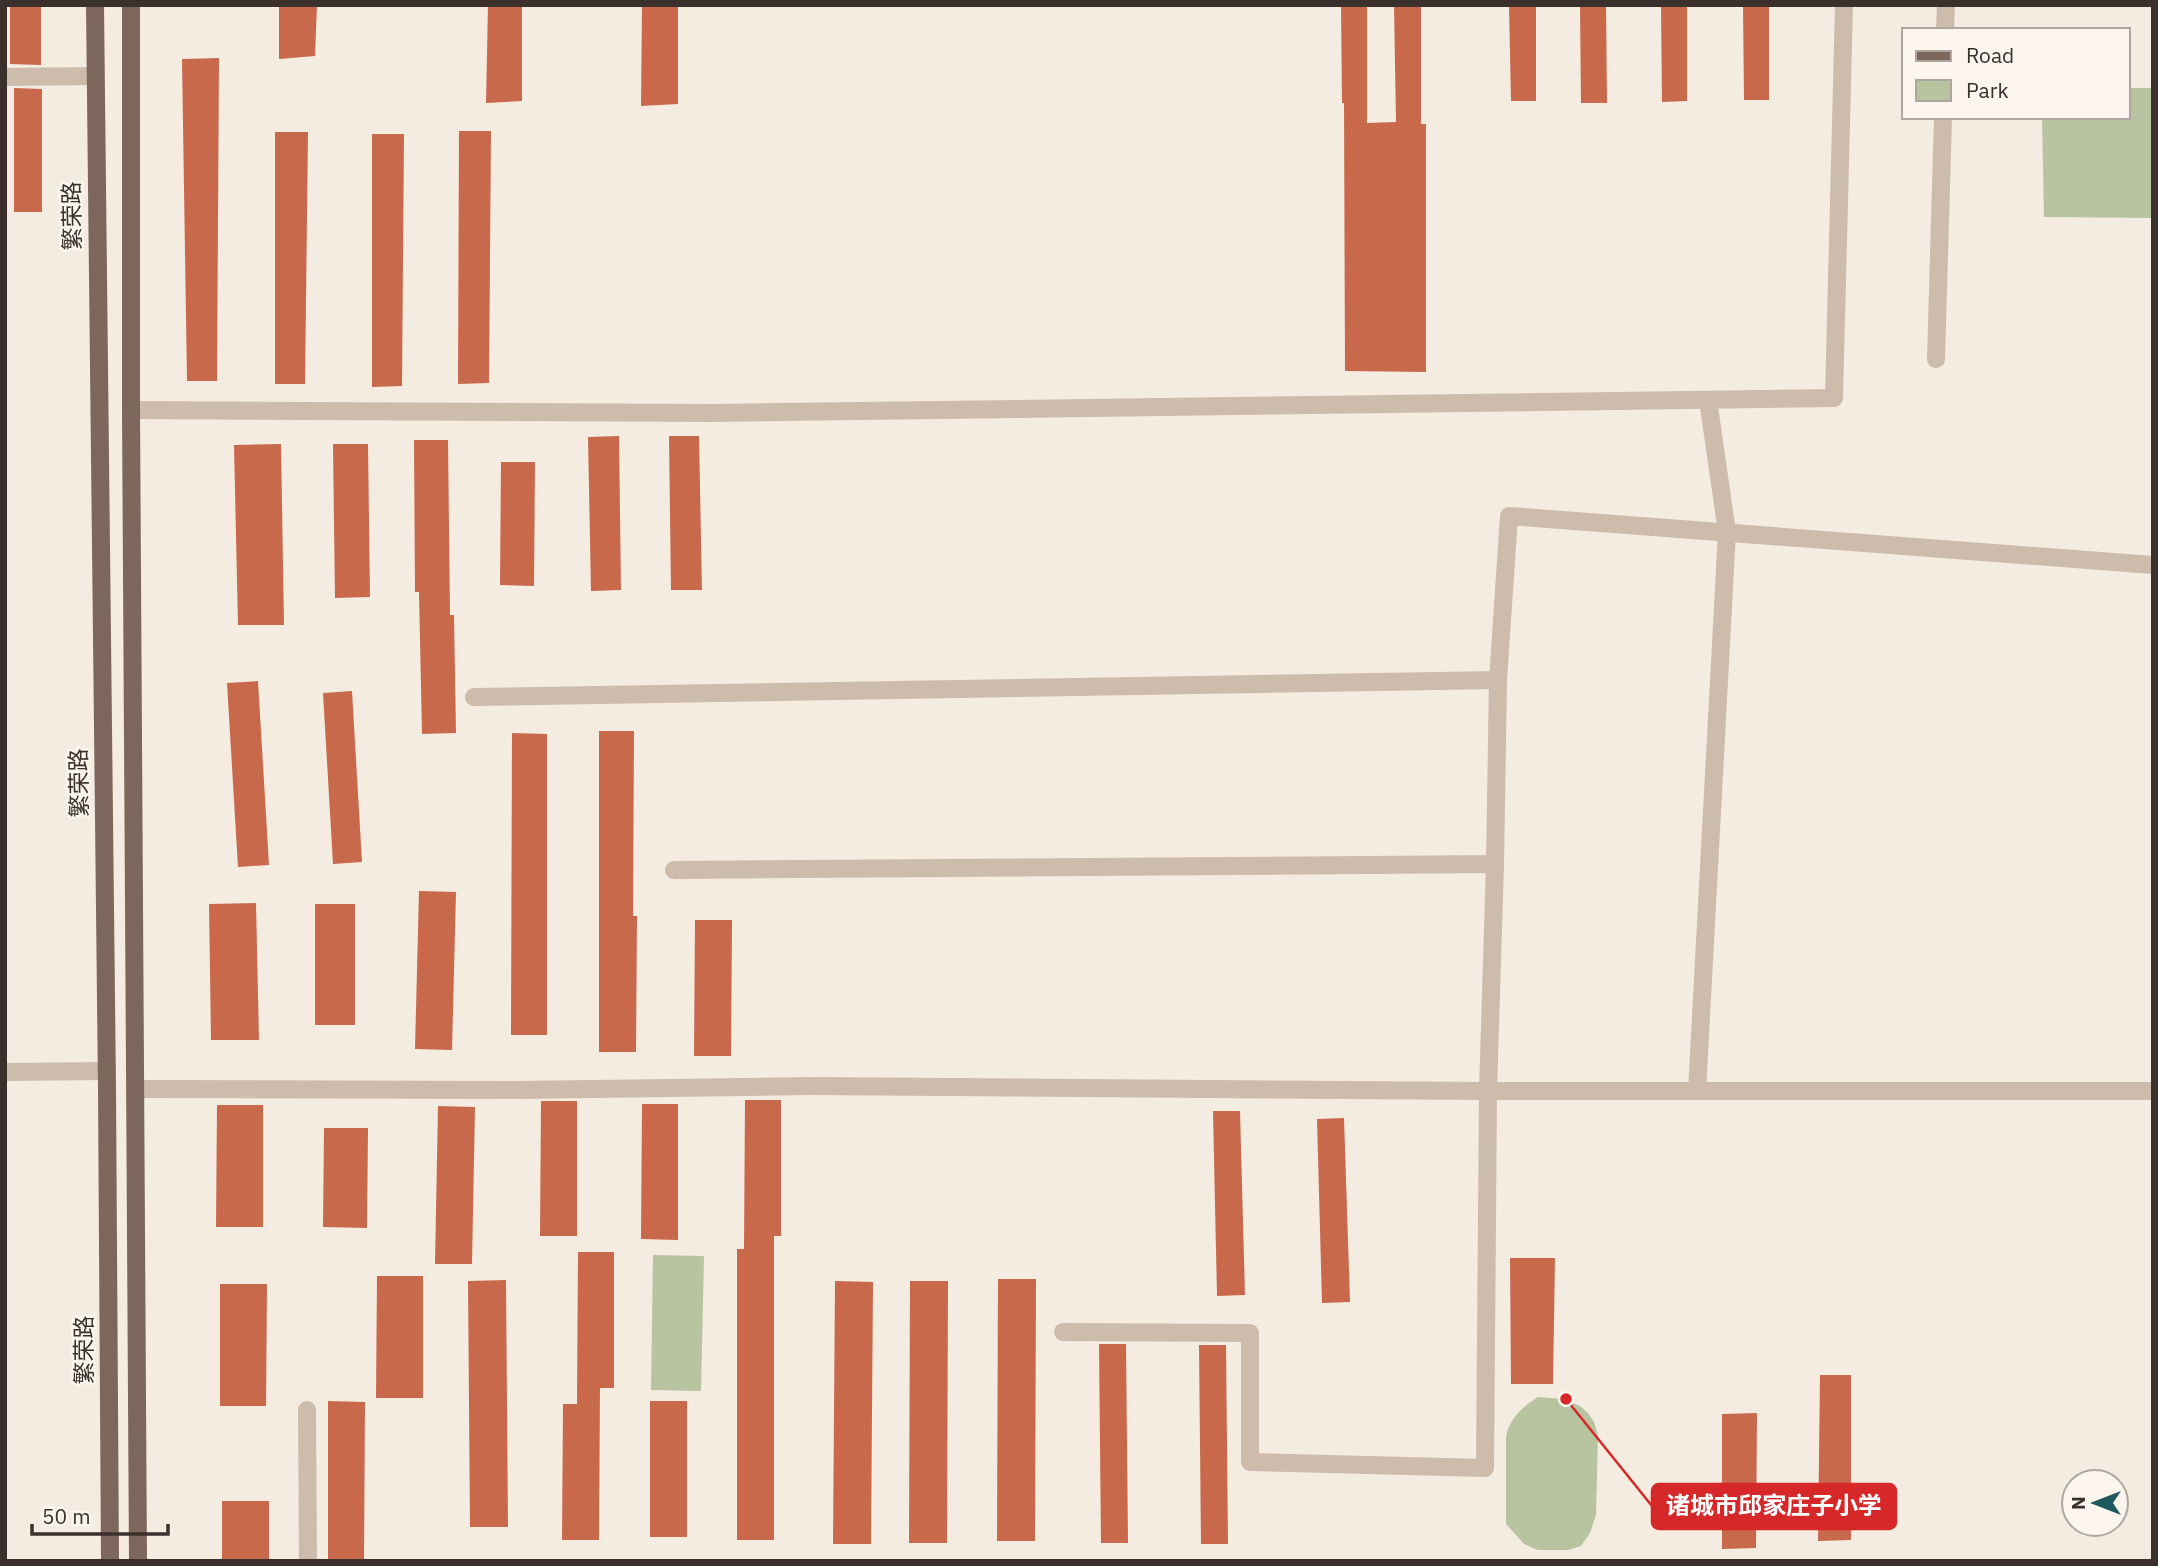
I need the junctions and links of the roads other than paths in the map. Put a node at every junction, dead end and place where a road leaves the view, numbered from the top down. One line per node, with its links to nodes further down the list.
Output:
1 (95, 5): 6 (main road, 繁荣路)
2 (131, 5): 11 (main road)
3 (1844, 5): 10 (street)
4 (1946, 5): 5 (street)
5 (1945, 28)
6 (95, 76): 7 (street); 18 (main road, 繁荣路)
7 (5, 77)
8 (1943, 119): 9 (street)
9 (1936, 359)
10 (1708, 400): 11 (street); 12 (street)
11 (131, 410): 20 (main road)
12 (1727, 532): 13 (street); 14 (street); 22 (street)
13 (2153, 565)
14 (1498, 680): 15 (street); 16 (street)
15 (474, 696)
16 (1495, 864): 17 (street); 21 (street)
17 (674, 870)
18 (107, 1071): 19 (street); 26 (main road, 繁荣路)
19 (5, 1072)
20 (135, 1089): 21 (street); 27 (main road)
21 (1489, 1091): 22 (street); 24 (street)
22 (1697, 1091): 23 (street)
23 (2153, 1091)
24 (1063, 1332)
25 (307, 1410): 28 (street)
26 (110, 1561)
27 (138, 1561)
28 (307, 1561)

